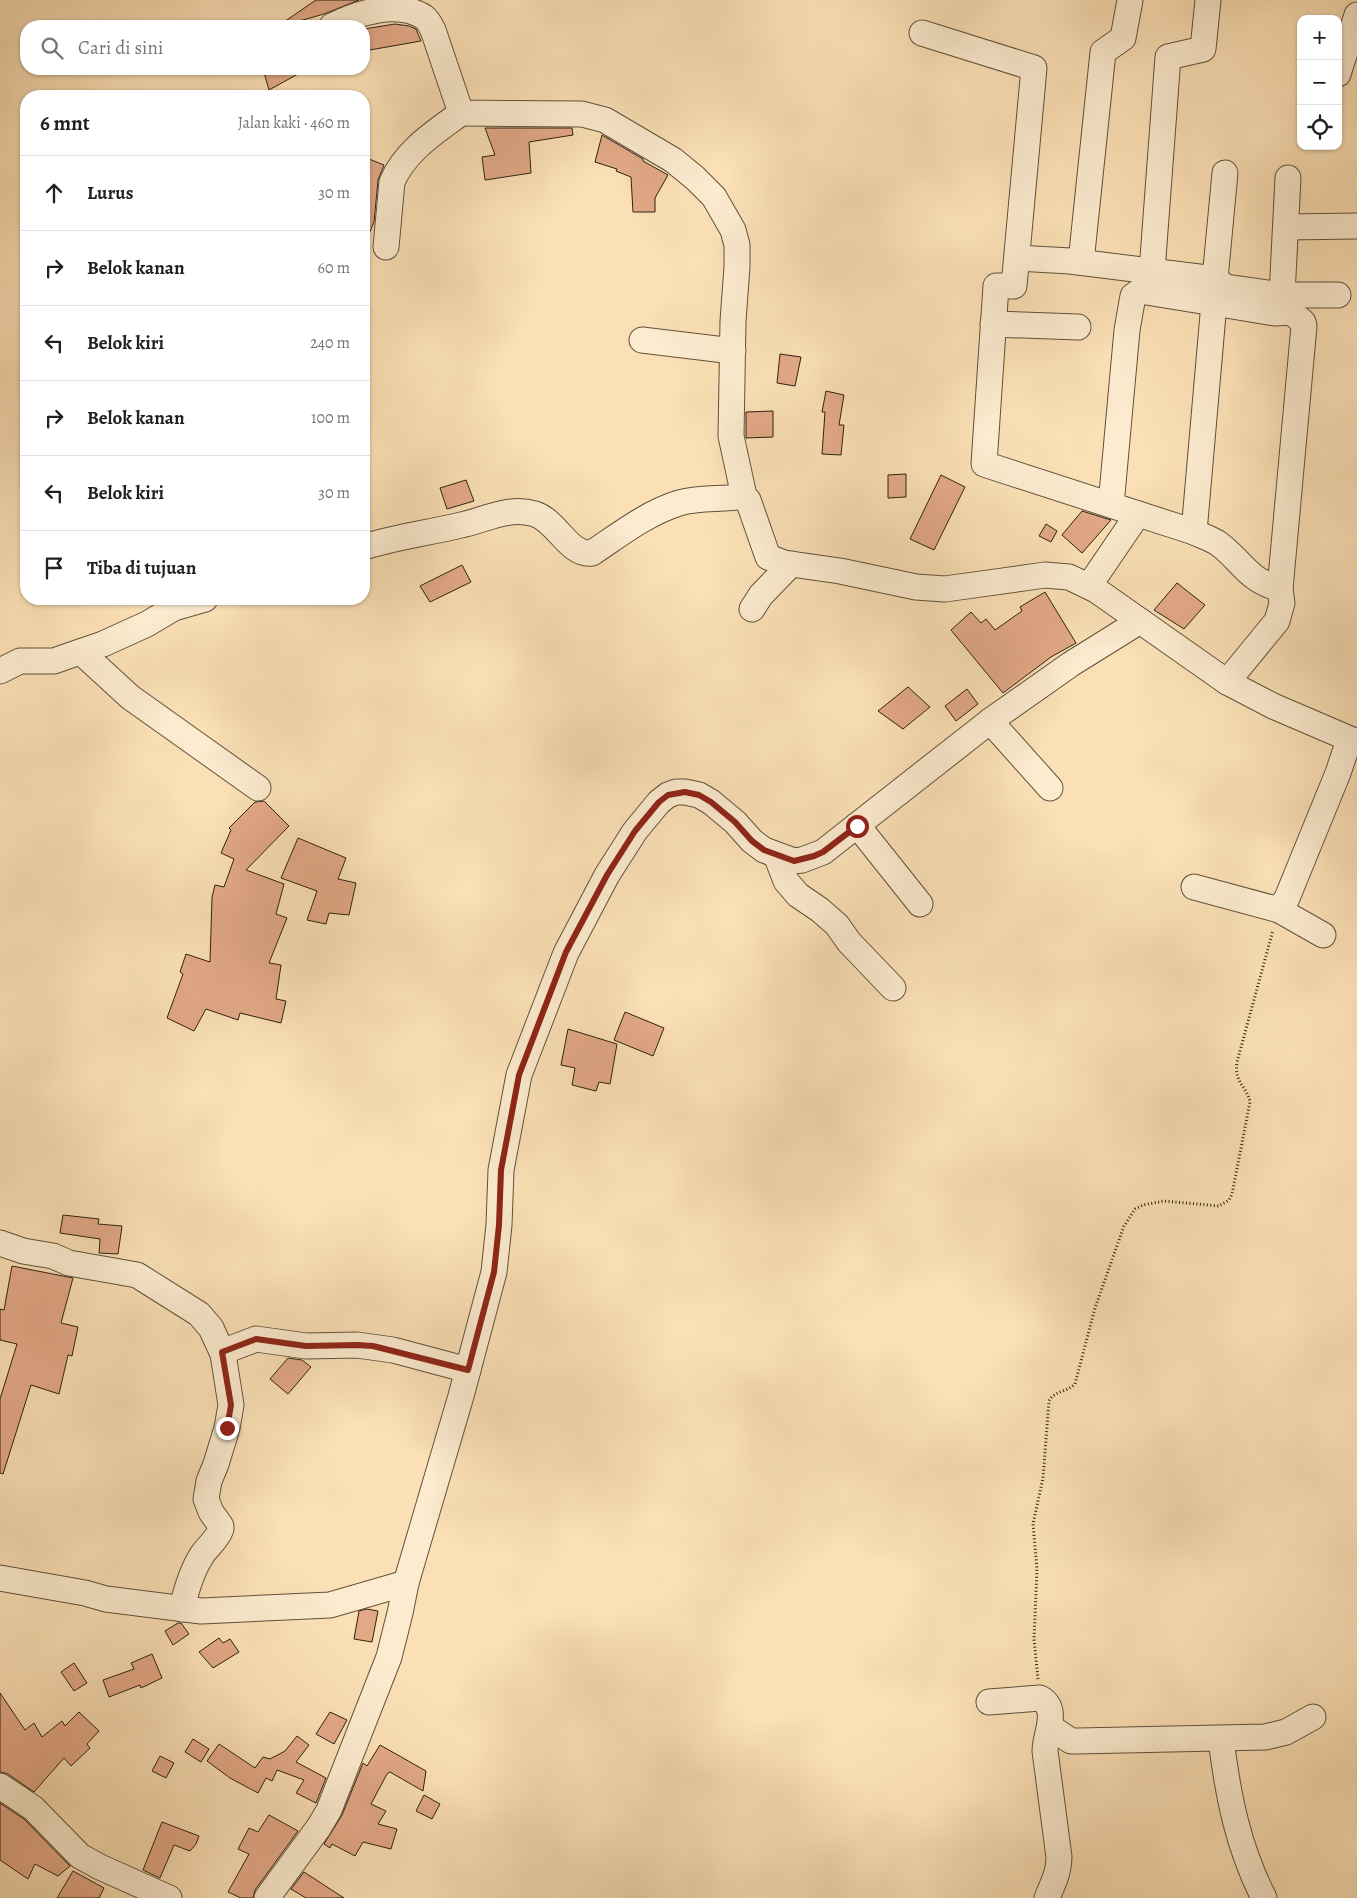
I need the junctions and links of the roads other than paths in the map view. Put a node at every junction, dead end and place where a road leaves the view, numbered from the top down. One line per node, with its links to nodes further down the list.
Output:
1 (1130, 0): 14 (street)
2 (1208, 0): 15 (street)
3 (1357, 15): 6 (street)
4 (344, 20): 7 (street)
5 (922, 33): 13 (street)
6 (1342, 62)
7 (461, 113): 12 (street); 23 (street)
8 (1225, 172): 16 (street)
9 (1288, 178): 11 (street)
10 (1357, 226): 11 (street)
11 (1286, 227): 17 (street)
12 (386, 247)
13 (1017, 258): 14 (street); 20 (street)
14 (1082, 262): 15 (street)
15 (1152, 271): 16 (street)
16 (1215, 279): 17 (street)
17 (1282, 295): 18 (street)
18 (1338, 295)
19 (1214, 304): 25 (street); 27 (street); 31 (street)
20 (994, 324): 21 (street); 25 (street)
21 (1078, 327)
22 (642, 340): 23 (street)
23 (733, 351): 24 (street)
24 (744, 496): 28 (street); 29 (street)
25 (1111, 505): 26 (street)
26 (1138, 514): 27 (street); 30 (street)
27 (1194, 532): 31 (street)
28 (370, 545)
29 (791, 564): 30 (street); 33 (street)
30 (1089, 586): 34 (street)
31 (1280, 589): 37 (street)
32 (184, 605): 35 (street)
33 (752, 609)
34 (1140, 621): 37 (street); 38 (street)
35 (81, 652): 36 (street); 40 (street)
36 (0, 671)
37 (1227, 682): 39 (street)
38 (990, 721): 41 (street); 42 (street)
39 (1353, 741): 46 (street)
40 (258, 788)
41 (1050, 788)
42 (857, 826): 43 (street); 45 (street)
43 (776, 855): 48 (street); 51 (street)
44 (1194, 887): 46 (street)
45 (920, 904)
46 (1279, 910): 47 (street)
47 (1323, 934)
48 (893, 988)
49 (0, 1243): 50 (street)
50 (222, 1352): 51 (street); 54 (street)
51 (468, 1370): 53 (street)
52 (0, 1578): 54 (street)
53 (406, 1583): 54 (street); 61 (street)
54 (182, 1609)
55 (989, 1702): 57 (street)
56 (1312, 1717): 58 (street)
57 (1050, 1727): 58 (street); 62 (street)
58 (1221, 1739): 63 (street)
59 (0, 1786): 60 (street)
60 (170, 1898)
61 (267, 1898)
62 (1047, 1898)
63 (1264, 1898)

